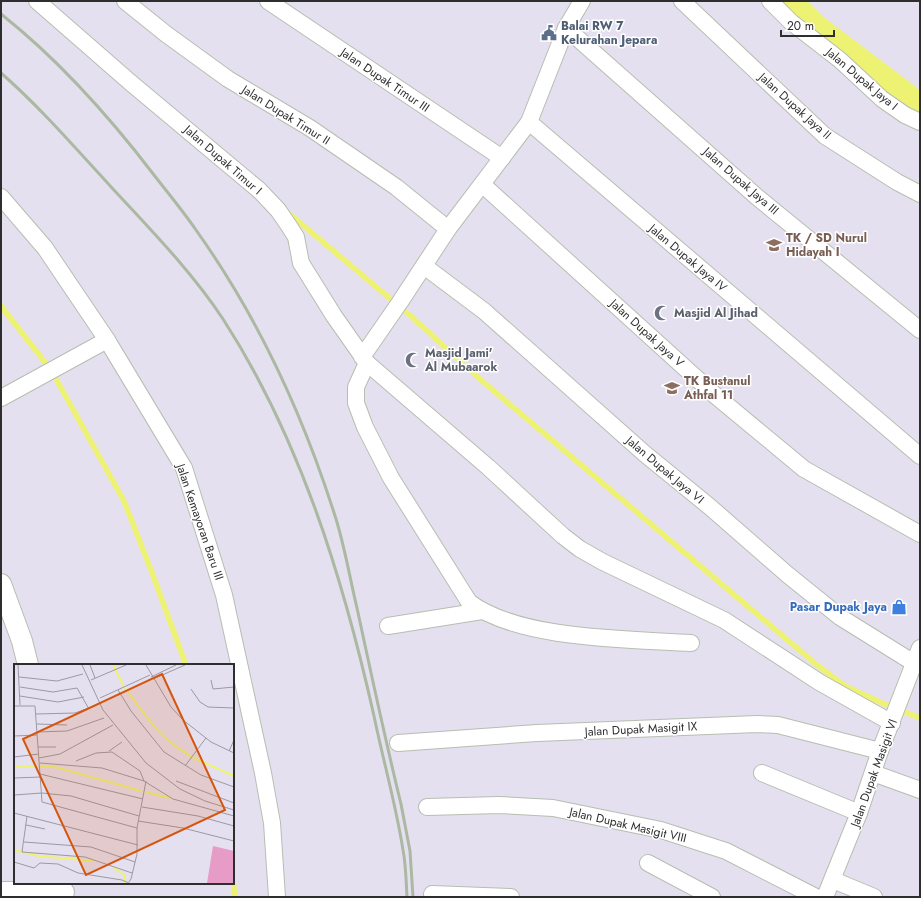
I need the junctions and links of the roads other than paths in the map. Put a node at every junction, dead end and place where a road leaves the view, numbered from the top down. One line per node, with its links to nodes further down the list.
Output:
1 (38, 1): 18 (street, Jalan Dupak Timur I)
2 (125, 1): 14 (street, Jalan Dupak Timur II)
3 (268, 1): 10 (street, Jalan Dupak Timur III)
4 (582, 1): 7 (street)
5 (682, 1): 12 (street, Jalan Dupak Jaya II)
6 (770, 1): 9 (street, Jalan Dupak Jaya I)
7 (566, 28): 8 (street); 16 (street, Jalan Dupak Jaya III)
8 (529, 122): 10 (street); 20 (street, Jalan Dupak Jaya IV)
9 (920, 122)
10 (502, 158): 11 (street)
11 (483, 185): 14 (street); 21 (street, Jalan Dupak Jaya V)
12 (920, 194)
13 (1, 197): 17 (street, Jalan Kemayoran Baru III)
14 (448, 229): 15 (street)
15 (424, 266): 18 (street); 27 (street, Jalan Dupak Jaya VI)
16 (920, 330)
17 (107, 340): 19 (street); 43 (street, Jalan Kemayoran Baru III)
18 (364, 360): 23 (street); 29 (street, Jalan Dupak Timur I)
19 (1, 398)
20 (920, 456)
21 (920, 534)
22 (1, 584): 28 (street)
23 (482, 611): 24 (street); 25 (street)
24 (388, 626)
25 (691, 643)
26 (920, 648): 27 (street, Jalan Dupak Masigit VI)
27 (914, 663): 29 (street, Jalan Dupak Masigit VI)
28 (28, 664)
29 (893, 720): 31 (street, Jalan Dupak Masigit VI)
30 (398, 744): 31 (street, Jalan Dupak Masigit IX)
31 (880, 751): 33 (street, Jalan Dupak Masigit VI)
32 (762, 773): 36 (street)
33 (873, 773): 34 (street); 36 (street, Jalan Dupak Masigit VI)
34 (920, 790)
35 (428, 807): 46 (street, Jalan Dupak Masigit VIII)
36 (859, 813): 38 (street, Jalan Dupak Masigit VI)
37 (648, 863): 45 (street)
38 (833, 880): 47 (street, Jalan Dupak Masigit VI); 48 (street)
39 (64, 891): 40 (street)
40 (1, 892)
41 (432, 894): 42 (street)
42 (486, 896): 44 (street)
43 (277, 897)
44 (511, 897)
45 (712, 897)
46 (816, 897)
47 (825, 897)
48 (874, 897)

